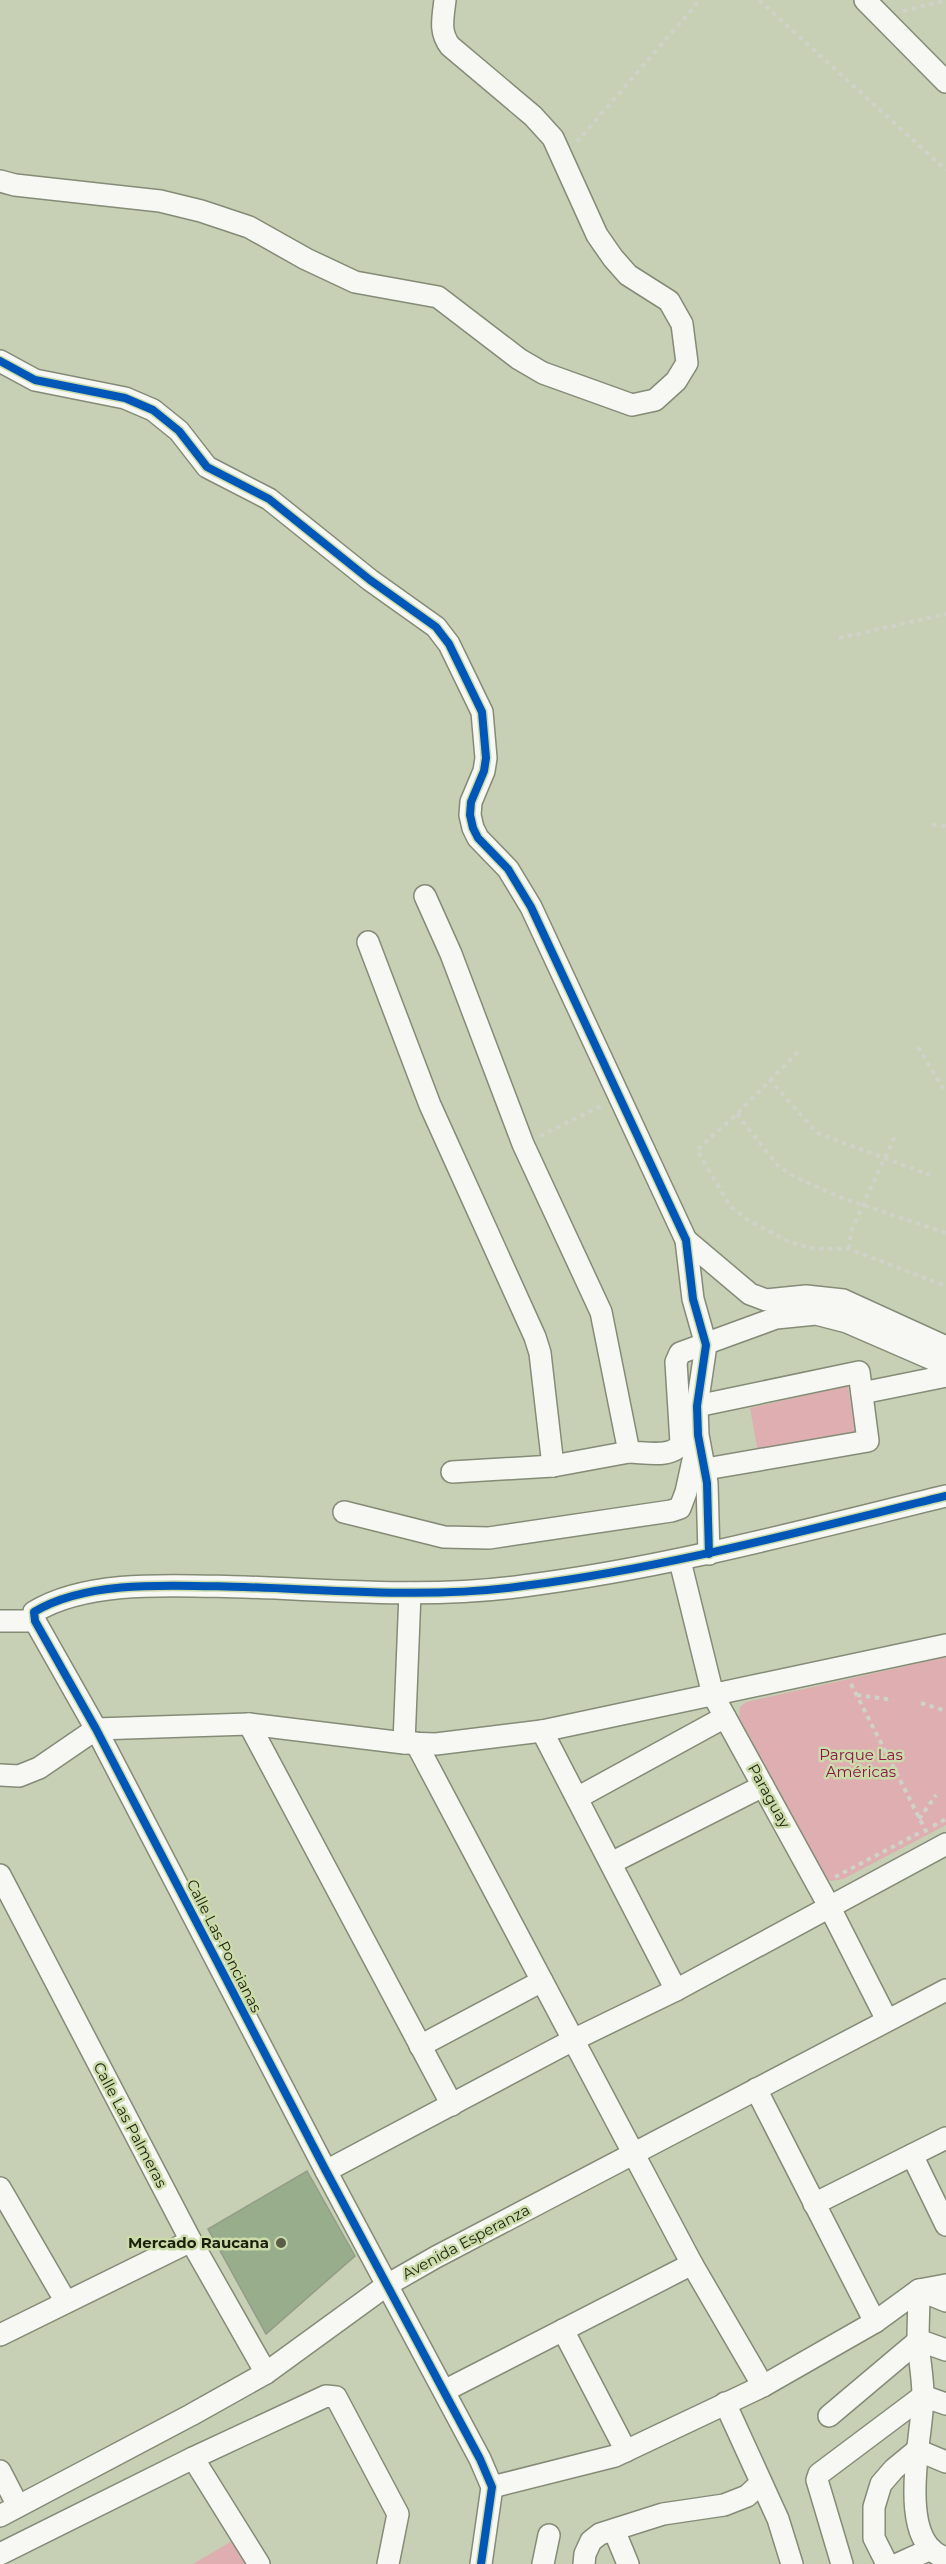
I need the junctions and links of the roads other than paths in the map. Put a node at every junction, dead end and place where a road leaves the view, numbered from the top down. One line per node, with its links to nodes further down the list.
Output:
1 (445, 0): 5 (street)
2 (865, 0): 3 (street)
3 (892, 16): 4 (street)
4 (946, 82)
5 (0, 181)
6 (0, 362): 9 (street)
7 (425, 896): 17 (street)
8 (368, 942): 18 (street)
9 (686, 1240): 10 (street); 11 (street)
10 (706, 1345): 12 (street); 15 (street); 17 (street)
11 (946, 1347)
12 (946, 1365)
13 (946, 1376): 14 (street)
14 (862, 1394): 15 (street); 19 (street)
15 (697, 1406): 16 (street)
16 (698, 1435): 19 (street); 22 (street)
17 (628, 1452): 18 (street)
18 (553, 1466): 20 (street)
19 (706, 1469): 23 (street)
20 (452, 1472)
21 (946, 1496): 23 (street)
22 (344, 1512)
23 (709, 1554): 24 (street)
24 (680, 1561): 25 (street); 29 (street, Paraguay)
25 (410, 1593): 27 (street); 34 (street)
26 (0, 1621): 27 (street)
27 (35, 1621): 32 (street, Calle Las Poncianas)
28 (946, 1645): 29 (street)
29 (713, 1695): 30 (street, Paraguay); 33 (street)
30 (725, 1717): 36 (street, Paraguay); 37 (street)
31 (249, 1724): 32 (street); 34 (street); 47 (street)
32 (96, 1729): 35 (street); 53 (street, Calle Las Poncianas)
33 (542, 1731): 34 (street); 37 (street)
34 (410, 1743): 42 (street)
35 (0, 1775)
36 (763, 1786): 39 (street); 41 (street, Paraguay)
37 (577, 1798): 39 (street)
38 (941, 1846): 41 (street)
39 (611, 1863): 43 (street)
40 (0, 1875): 57 (street, Calle Las Palmeras)
41 (829, 1906): 43 (street); 45 (street, Paraguay)
42 (542, 1981): 46 (street); 47 (street)
43 (676, 1990): 46 (street)
44 (946, 1990): 45 (street, Avenida Esperanza)
45 (887, 2020): 48 (street, Avenida Esperanza)
46 (573, 2040): 49 (street); 51 (street)
47 (420, 2046): 49 (street)
48 (756, 2089): 51 (street, Avenida Esperanza); 55 (street)
49 (452, 2105): 53 (street)
50 (946, 2138): 52 (street)
51 (634, 2153): 58 (street); 59 (street, Avenida Esperanza)
52 (912, 2155): 55 (street); 56 (street)
53 (326, 2171): 59 (street, Calle Las Poncianas)
54 (0, 2188): 63 (street)
55 (814, 2204): 64 (street)
56 (946, 2225)
57 (191, 2241): 63 (street); 69 (street, Calle Las Palmeras)
58 (692, 2264): 65 (street); 70 (street)
59 (387, 2285): 69 (street, Avenida Esperanza); 71 (street, Calle Las Poncianas)
60 (946, 2285): 61 (street)
61 (919, 2290): 62 (street); 64 (street); 67 (street)
62 (946, 2301)
63 (66, 2302): 66 (street)
64 (875, 2322): 70 (street)
65 (563, 2330): 71 (street); 77 (street)
66 (0, 2335)
67 (918, 2341): 68 (street); 72 (street); 75 (street)
68 (946, 2350)
69 (266, 2373): 83 (street, Avenida Esperanza)
70 (763, 2386): 73 (street)
71 (444, 2391): 82 (street, Calle Las Poncianas)
72 (923, 2396): 74 (street); 76 (street); 95 (street)
73 (725, 2403): 77 (street); 81 (street)
74 (946, 2404)
75 (830, 2416)
76 (917, 2450): 79 (street); 86 (street); 96 (street)
77 (626, 2451): 82 (street)
78 (193, 2458): 87 (street); 88 (street); 89 (street)
79 (946, 2462)
80 (0, 2471): 83 (street)
81 (761, 2483): 84 (street); 94 (street)
82 (492, 2487): 90 (street)
83 (9, 2511)
84 (614, 2530): 92 (street); 93 (street)
85 (549, 2535): 91 (street)
86 (939, 2553): 97 (street)
87 (0, 2554)
88 (260, 2564)
89 (387, 2564)
90 (481, 2564)
91 (543, 2564)
92 (584, 2564)
93 (628, 2564)
94 (792, 2564)
95 (842, 2564)
96 (887, 2564)
97 (898, 2564)

